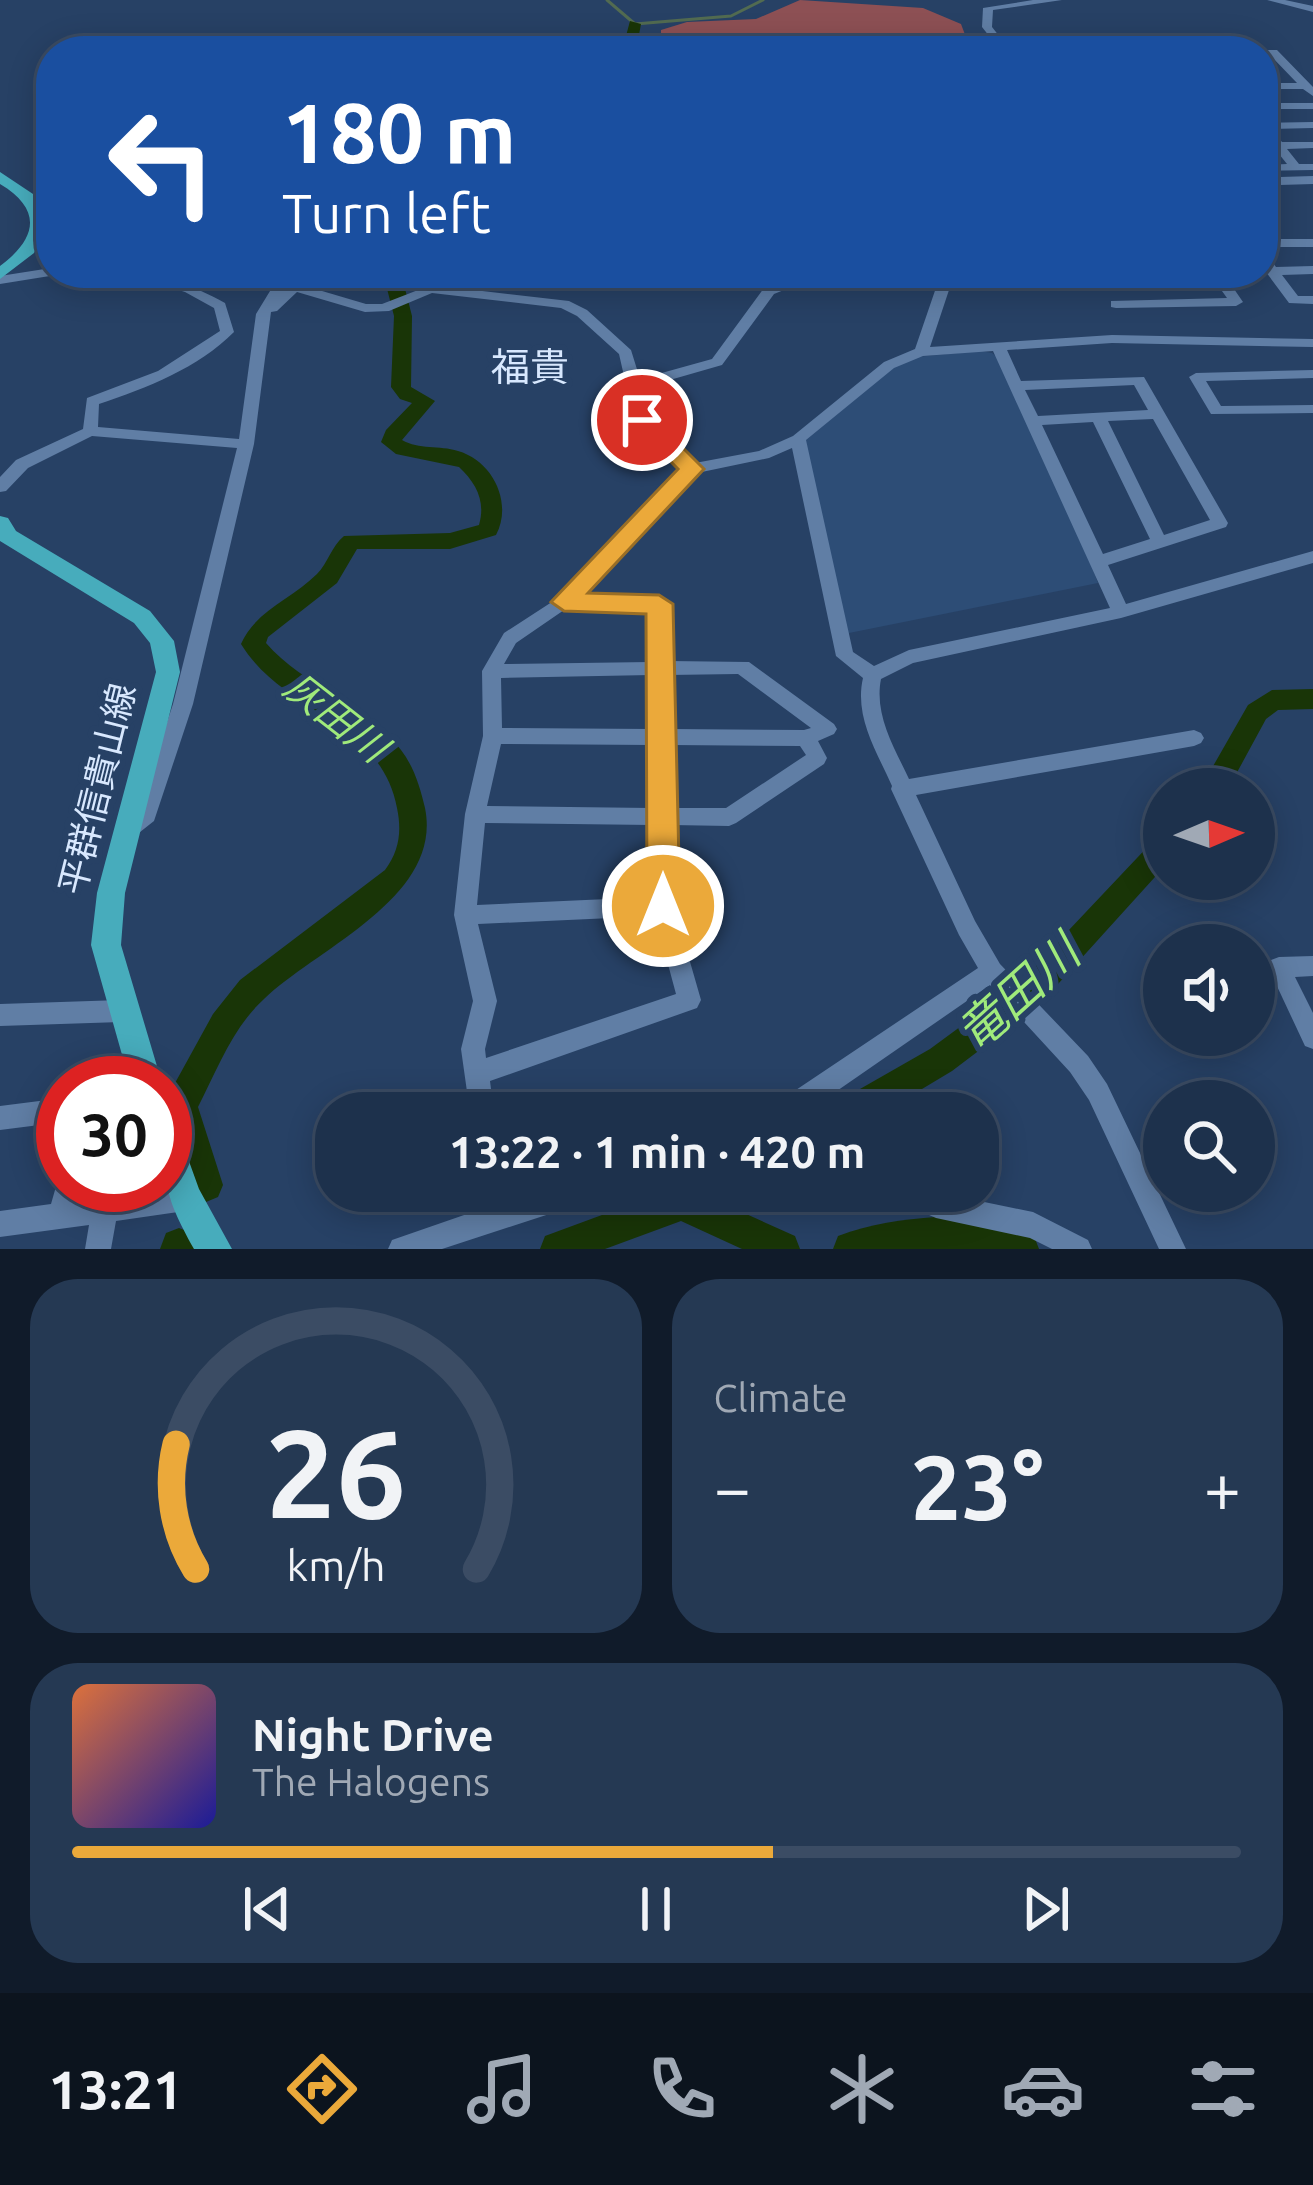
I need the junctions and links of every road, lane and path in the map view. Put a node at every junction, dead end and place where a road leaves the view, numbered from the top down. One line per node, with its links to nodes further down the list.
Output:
1 (1057, 0): 4 (street)
2 (1272, 0): 3 (street)
3 (1313, 9)
4 (994, 36)
5 (1278, 57): 7 (street)
6 (1278, 68): 7 (street)
7 (1289, 68): 9 (street)
8 (1278, 87): 9 (street)
9 (1309, 90)
10 (1278, 106): 11 (street)
11 (1313, 106)
12 (1313, 125): 13 (street)
13 (1278, 126)
14 (1313, 145): 15 (street)
15 (1278, 146): 16 (street)
16 (1296, 167): 17 (street); 18 (street)
17 (1313, 167)
18 (1278, 168)
19 (0, 177): 22 (main road)
20 (1280, 181): 21 (street)
21 (1313, 181)
22 (36, 211)
23 (36, 234): 29 (main road)
24 (1278, 243): 25 (street)
25 (1313, 243)
26 (1278, 266): 27 (street)
27 (1313, 270)
28 (36, 273): 29 (street)
29 (0, 277)
30 (1278, 278): 39 (street)
31 (186, 288): 53 (street)
32 (279, 288): 41 (street)
33 (295, 288): 41 (street)
34 (299, 288): 47 (street)
35 (777, 288): 47 (street)
36 (943, 288): 45 (street)
37 (1116, 288): 40 (street)
38 (1226, 288): 40 (street)
39 (1313, 300)
40 (1115, 304): 42 (street)
41 (263, 314): 55 (street)
42 (1112, 339): 43 (street); 44 (street)
43 (1313, 343)
44 (998, 347): 45 (street); 48 (street)
45 (920, 352): 54 (street)
46 (1313, 374): 49 (street)
47 (635, 386): 56 (street)
48 (1018, 386): 50 (street); 52 (street)
49 (1313, 409)
50 (1158, 415): 51 (street); 59 (street)
51 (1099, 418): 52 (street); 59 (street)
52 (1036, 421): 61 (street)
53 (89, 431): 55 (street); 57 (street)
54 (797, 439): 56 (street); 66 (street)
55 (246, 444): 74 (street)
56 (692, 469): 62 (street)
57 (0, 487)
58 (0, 524): 74 (main road, 平群信貴山線)
59 (1160, 542): 61 (street)
60 (1313, 557): 63 (street)
61 (1097, 562): 63 (street)
62 (564, 602): 64 (street); 65 (street)
63 (1120, 611): 66 (street)
64 (661, 666): 65 (street); 68 (street); 69 (street)
65 (490, 671): 67 (street)
66 (873, 675): 71 (street)
67 (493, 736): 68 (street); 72 (street)
68 (661, 737): 69 (street); 73 (street)
69 (806, 737): 73 (street)
70 (1194, 738): 71 (street)
71 (901, 789): 78 (street)
72 (475, 814): 73 (street); 76 (street)
73 (663, 817): 75 (street)
74 (128, 830): 79 (main road, 平群信貴山線)
75 (663, 906): 76 (street); 83 (street)
76 (465, 915): 83 (street)
77 (1313, 966): 81 (street)
78 (997, 978): 85 (street); 102 (street)
79 (121, 1011): 80 (street); 82 (main road, 平群信貴山線)
80 (0, 1015)
81 (1313, 1038)
82 (137, 1056)
83 (475, 1074): 84 (street)
84 (478, 1092)
85 (817, 1092)
86 (36, 1113): 87 (street)
87 (0, 1118)
88 (192, 1210): 99 (main road)
89 (63, 1212): 95 (street)
90 (91, 1212): 95 (street)
91 (105, 1212): 98 (street)
92 (481, 1212): 97 (street)
93 (517, 1212): 97 (street)
94 (970, 1212): 101 (street)
95 (62, 1216): 96 (street)
96 (0, 1224)
97 (481, 1224): 100 (street)
98 (98, 1249)
99 (214, 1249)
100 (401, 1249)
101 (1079, 1249)
102 (1173, 1249)

